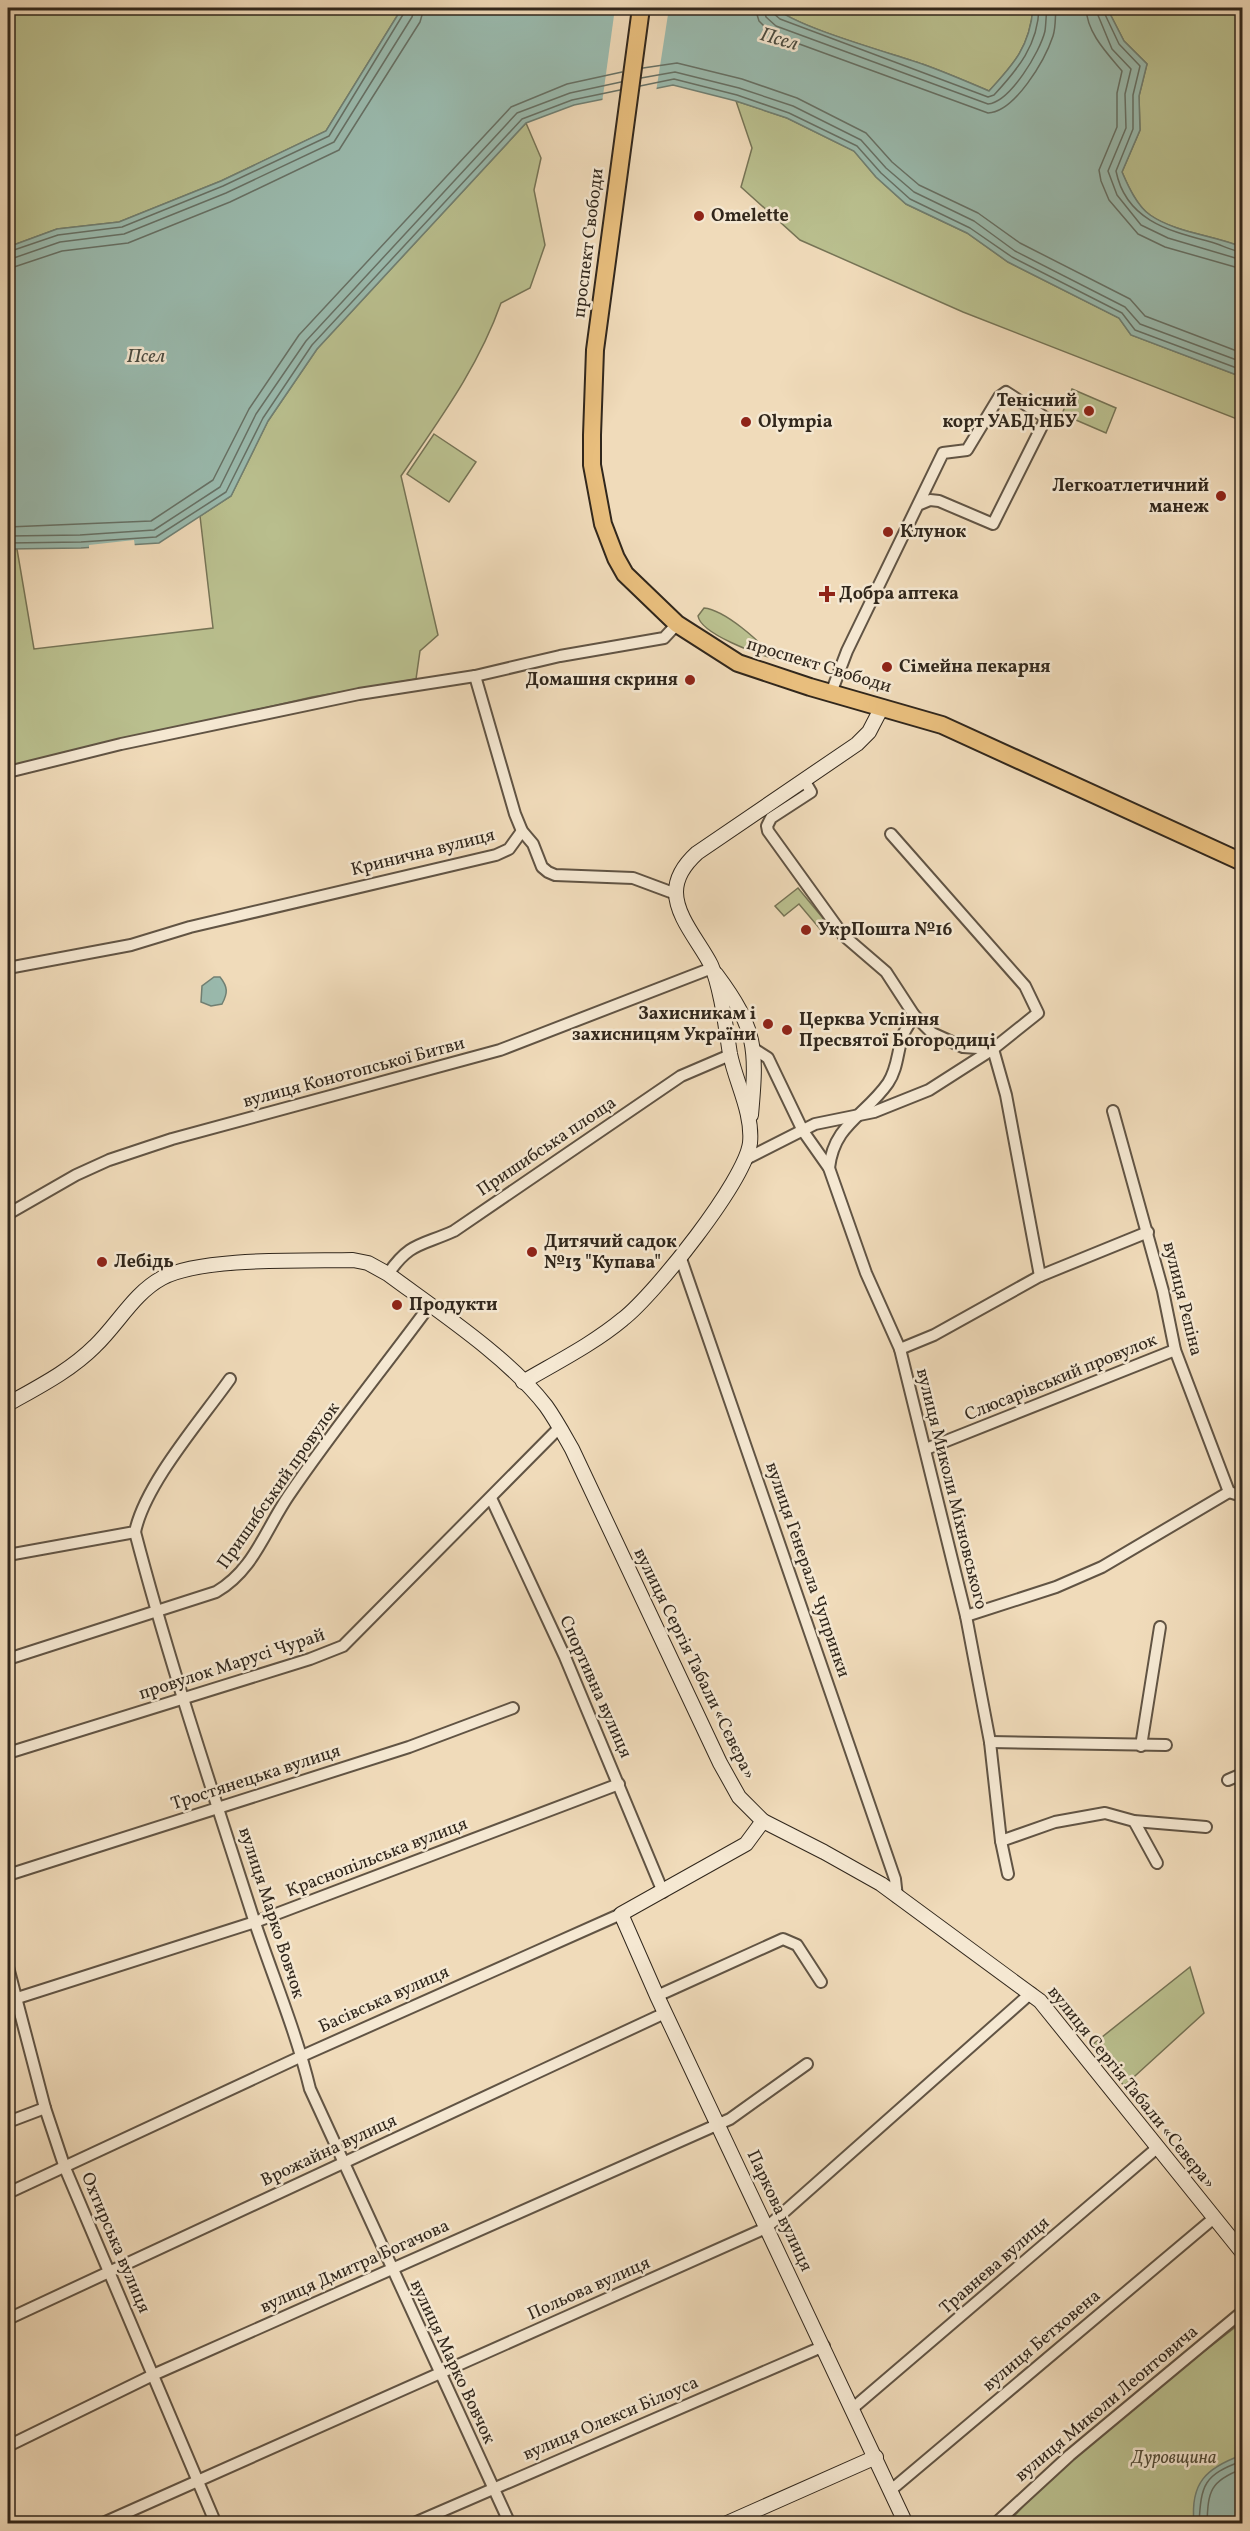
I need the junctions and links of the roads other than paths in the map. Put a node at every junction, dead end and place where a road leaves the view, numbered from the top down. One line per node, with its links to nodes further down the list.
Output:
1 (641, 8): 3 (main road, проспект Свободи)
2 (918, 506): 2 (street); 5 (street)
3 (677, 624): 4 (street); 5 (main road, проспект Свободи)
4 (475, 676): 7 (street); 9 (street)
5 (831, 693): 6 (main road, проспект Свободи)
6 (882, 707): 8 (street); 11 (main road, проспект Свободи)
7 (8, 772)
8 (804, 780): 12 (street); 15 (street)
9 (522, 831): 12 (street); 13 (street, Кринична вулиця)
10 (891, 834): 17 (street)
11 (1242, 862)
12 (676, 894): 14 (street)
13 (8, 968)
14 (712, 968): 16 (street); 18 (street); 25 (street, вулиця Конотопської Битви)
15 (914, 1015): 17 (street); 20 (street)
16 (754, 1049): 21 (street); 22 (street, вулиця Миколи Міхновського)
17 (993, 1050): 20 (street); 29 (street)
18 (730, 1055): 21 (street); 28 (street, Пришибська площа)
19 (1113, 1111): 26 (street, вулиця Рєпіна)
20 (856, 1117): 22 (street); 24 (street)
21 (750, 1123): 23 (street)
22 (803, 1131): 23 (street); 24 (street, вулиця Миколи Міхновського)
23 (746, 1159): 27 (street)
24 (829, 1168): 31 (street, вулиця Миколи Міхновського)
25 (8, 1214)
26 (1148, 1232): 29 (street); 32 (street, вулиця Рєпіна)
27 (680, 1256): 34 (street); 65 (street, вулиця Генерала Чупринки)
28 (388, 1274): 30 (street, вулиця Сергія Табали «Сєвєра»); 35 (street, вулиця Сергія Табали «Сєвєра»)
29 (1040, 1276): 31 (street)
30 (430, 1305): 34 (street, вулиця Сергія Табали «Сєвєра»); 43 (street, Пришибський провулок)
31 (900, 1349): 37 (street, вулиця Миколи Міхновського)
32 (1176, 1350): 37 (street, Слюсарівський провулок); 38 (street, вулиця Рєпіна)
33 (231, 1379): 41 (street)
34 (523, 1382): 36 (street, вулиця Сергія Табали «Сєвєра»)
35 (8, 1404)
36 (560, 1427): 40 (street, провулок Марусі Чурай); 57 (street, вулиця Сергія Табали «Сєвєра»)
37 (926, 1449): 44 (street, вулиця Миколи Міхновського)
38 (1229, 1492): 39 (street); 44 (street)
39 (1242, 1496)
40 (491, 1498): 47 (street, провулок Марусі Чурай); 55 (street, Спортивна вулиця)
41 (135, 1532): 42 (street); 43 (street, вулиця Марко Вовчок)
42 (8, 1555)
43 (158, 1609): 46 (street, Пришибський провулок); 47 (street, вулиця Марко Вовчок)
44 (966, 1616): 49 (street, вулиця Миколи Міхновського)
45 (1160, 1627): 51 (street)
46 (8, 1659)
47 (184, 1699): 52 (street, провулок Марусі Чурай); 56 (street, вулиця Марко Вовчок)
48 (513, 1708): 56 (street, Тростянецька вулиця)
49 (990, 1742): 51 (street); 60 (street, вулиця Миколи Міхновського)
50 (1166, 1745): 51 (street)
51 (1141, 1746)
52 (8, 1753)
53 (1242, 1774): 54 (street)
54 (1228, 1780)
55 (619, 1784): 64 (street, Спортивна вулиця); 67 (street, Краснопільська вулиця)
56 (219, 1808): 63 (street, Тростянецька вулиця); 67 (street, вулиця Марко Вовчок)
57 (763, 1821): 64 (street, Басівська вулиця); 65 (street, вулиця Сергія Табали «Сєвєра»)
58 (1134, 1821): 59 (street); 60 (street); 61 (street)
59 (1206, 1827)
60 (1001, 1841): 62 (street, вулиця Миколи Міхновського)
61 (1157, 1863)
62 (1008, 1874)
63 (8, 1875)
64 (663, 1892): 66 (street, Басівська вулиця)
65 (897, 1897): 70 (street, вулиця Сергія Табали «Сєвєра»)
66 (621, 1914): 71 (street, Паркова вулиця); 74 (street, Басівська вулиця)
67 (255, 1922): 72 (street, Краснопільська вулиця); 74 (street, вулиця Марко Вовчок)
68 (8, 1968): 72 (street, Охтирська вулиця)
69 (821, 1982): 71 (street)
70 (1031, 1993): 79 (street, вулиця Сергія Табали «Сєвєра»); 84 (street, Польова вулиця)
71 (657, 1996): 73 (street, Паркова вулиця)
72 (12, 2000): 76 (street, Охтирська вулиця)
73 (665, 2013): 78 (street, Паркова вулиця); 80 (street, Врожайна вулиця)
74 (302, 2056): 80 (street, вулиця Марко Вовчок); 81 (street, Басівська вулиця)
75 (807, 2064): 78 (street, вулиця Дмитра Богачова)
76 (45, 2108): 77 (street); 81 (street, Охтирська вулиця)
77 (8, 2122)
78 (718, 2123): 84 (street, Паркова вулиця); 86 (street, вулиця Дмитра Богачова)
79 (1157, 2148): 83 (street, вулиця Сергія Табали «Сєвєра»); 93 (street, Травнева вулиця)
80 (343, 2162): 86 (street, вулиця Марко Вовчок); 87 (street, Врожайна вулиця)
81 (65, 2168): 82 (street, Басівська вулиця); 87 (street, Охтирська вулиця)
82 (8, 2193)
83 (1214, 2218): 85 (street, вулиця Сергія Табали «Сєвєра»); 98 (street, вулиця Бетховена)
84 (766, 2228): 90 (street, Паркова вулиця); 91 (street, Польова вулиця)
85 (1242, 2252)
86 (391, 2269): 91 (street, вулиця Марко Вовчок); 92 (street, вулиця Дмитра Богачова)
87 (110, 2271): 89 (street, Врожайна вулиця); 92 (street, Охтирська вулиця)
88 (1242, 2312): 105 (street, вулиця Миколи Леонтовича)
89 (8, 2319)
90 (824, 2346): 93 (street, Паркова вулиця); 97 (street, вулиця Олекси Білоуса)
91 (440, 2374): 96 (street, Польова вулиця); 97 (street, вулиця Марко Вовчок)
92 (153, 2375): 94 (street, вулиця Дмитра Богачова); 96 (street, Охтирська вулиця)
93 (853, 2408): 95 (street, Паркова вулиця)
94 (8, 2446)
95 (876, 2457): 98 (street, Паркова вулиця); 103 (street)
96 (197, 2482): 99 (street, Польова вулиця); 100 (street, Охтирська вулиця)
97 (492, 2488): 101 (street, вулиця Олекси Білоуса); 102 (street, вулиця Марко Вовчок)
98 (891, 2490): 104 (street, Паркова вулиця)
99 (101, 2523)
100 (216, 2523)
101 (412, 2523)
102 (510, 2523)
103 (725, 2523)
104 (906, 2523)
105 (995, 2523)

